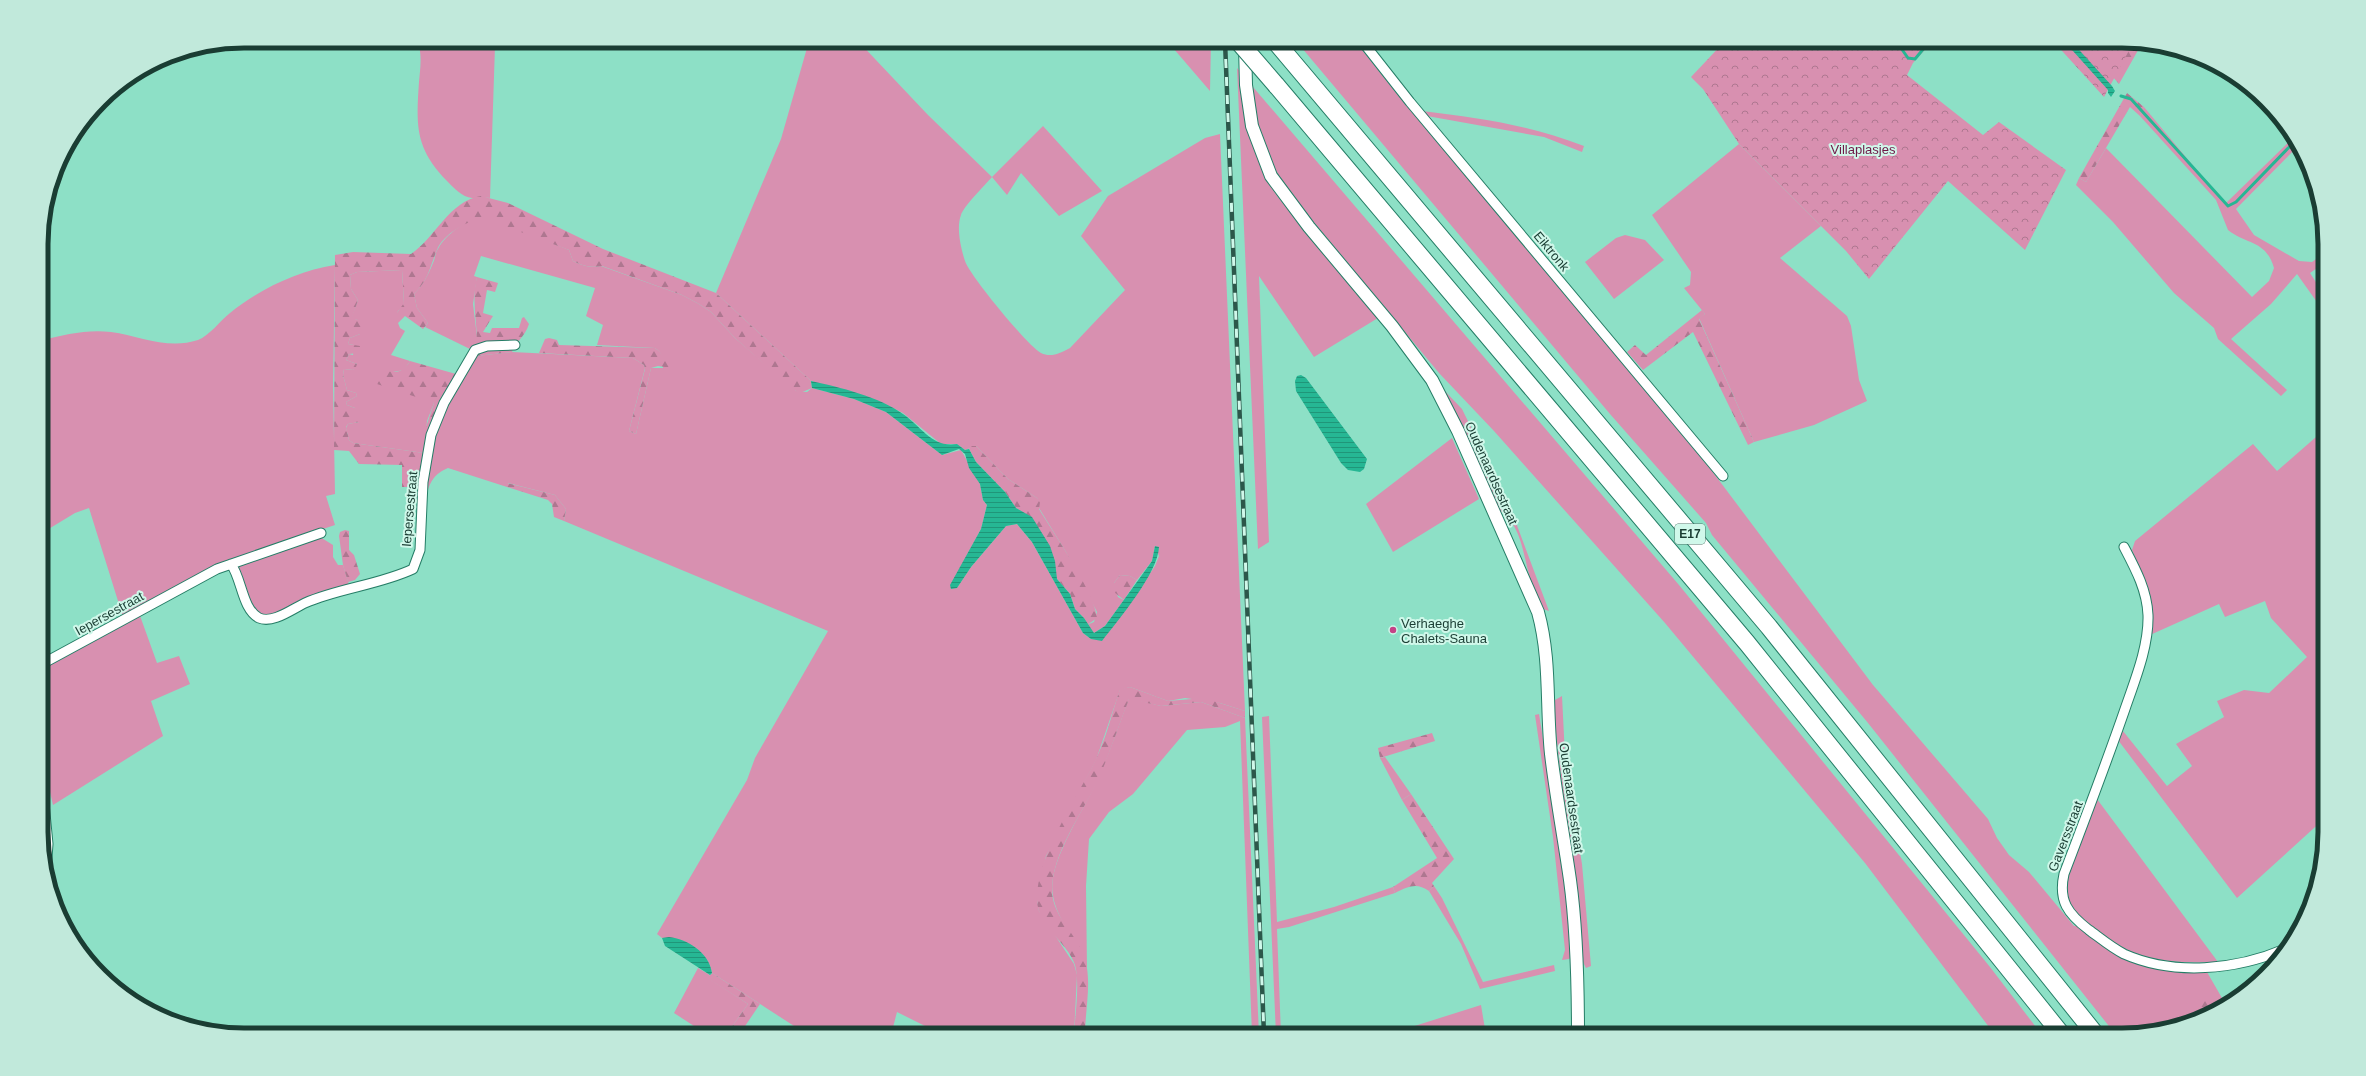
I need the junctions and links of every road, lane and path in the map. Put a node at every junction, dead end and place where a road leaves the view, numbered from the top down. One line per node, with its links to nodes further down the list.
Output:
1 (1244, 48): 13 (highway, E17, bridge)
2 (1244, 48): 12 (street, Oudenaardsestraat)
3 (1281, 48): 14 (highway, E17)
4 (1368, 48): 6 (street, Eiktronk)
5 (515, 345): 9 (street, Iepersestraat)
6 (1723, 476)
7 (321, 533): 9 (street, Iepersestraat)
8 (2124, 547): 11 (street, Gaversstraat)
9 (231, 564): 10 (street, Iepersestraat)
10 (48, 661)
11 (2276, 952)
12 (1578, 1028)
13 (2056, 1028)
14 (2090, 1028)

